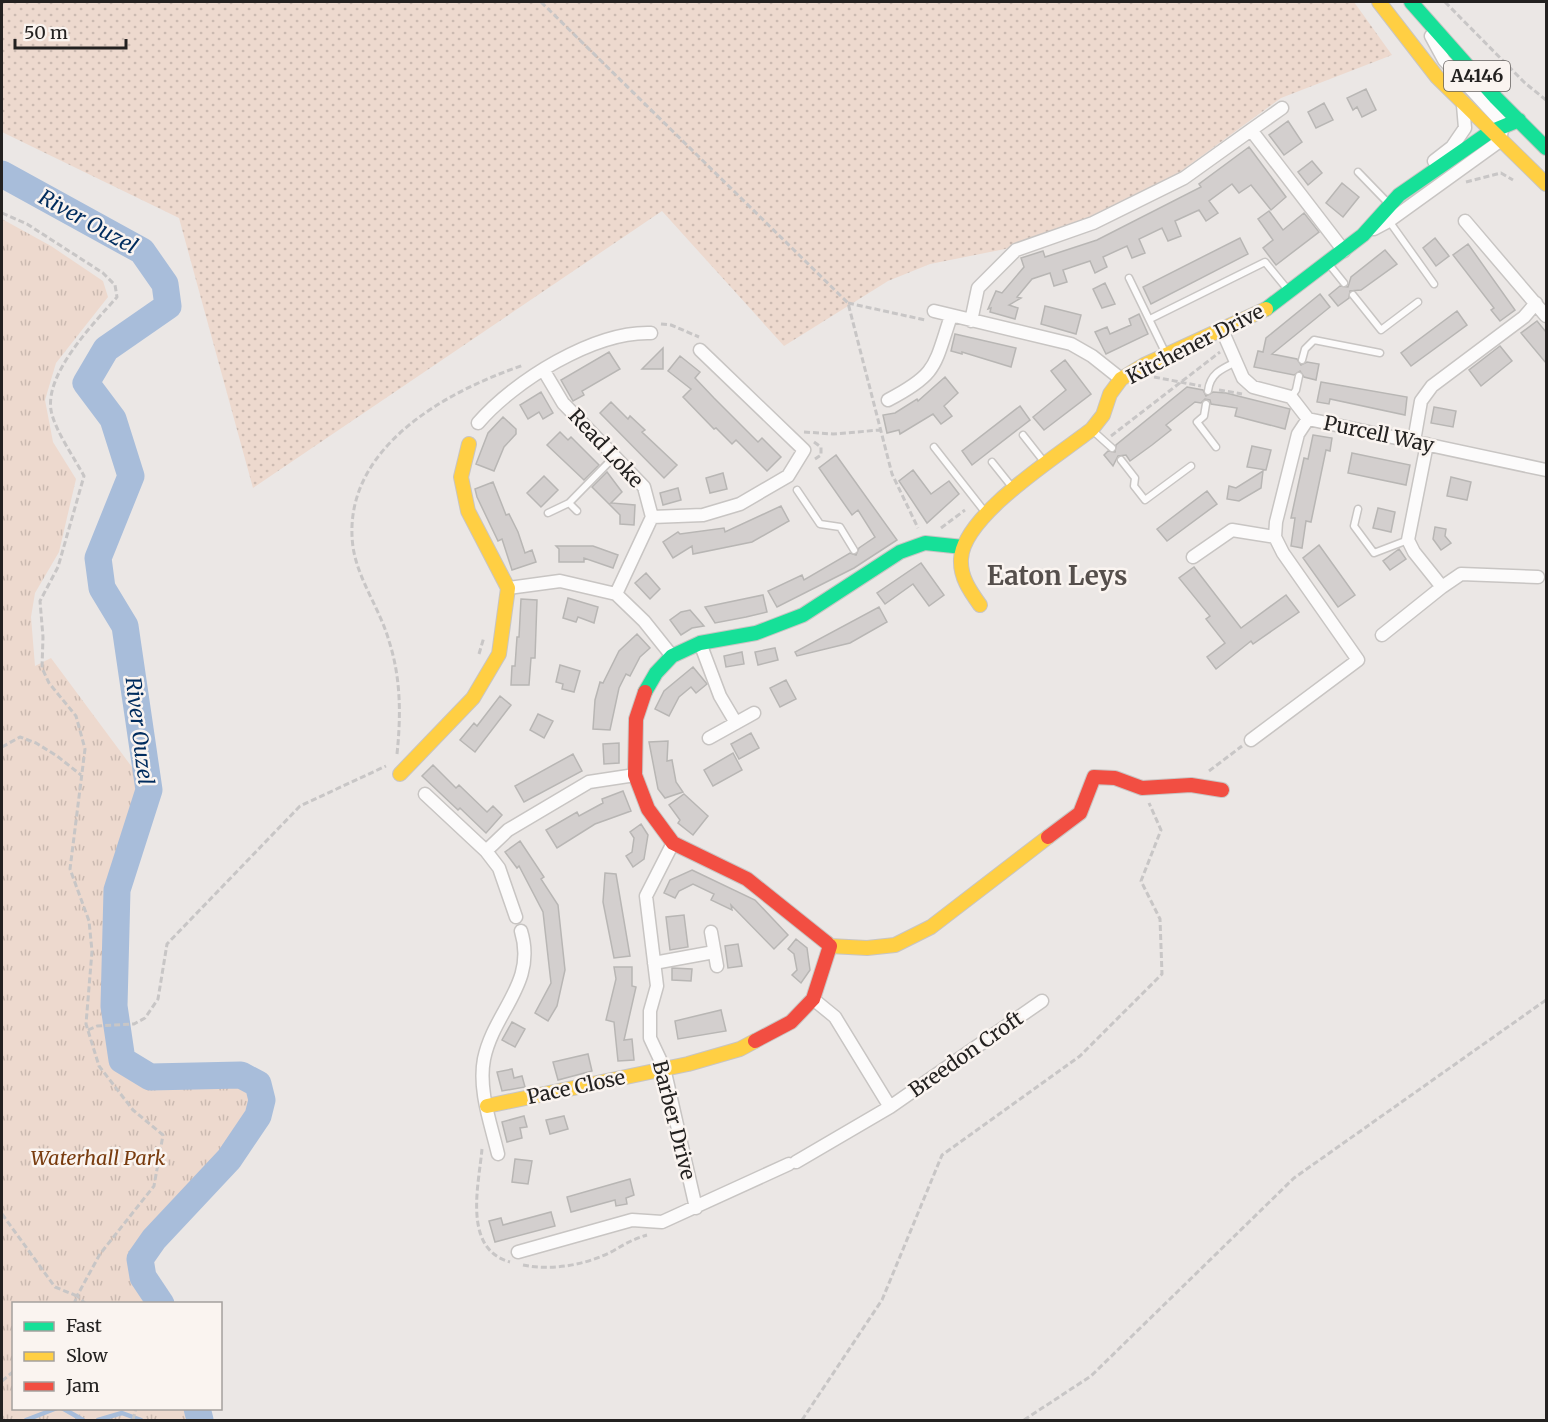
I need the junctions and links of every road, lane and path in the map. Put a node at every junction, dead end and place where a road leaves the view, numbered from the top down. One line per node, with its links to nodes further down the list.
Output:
1 (541, 2): 28 (path)
2 (1378, 2): 6 (main road, A4146)
3 (1445, 2): 5 (path)
4 (1414, 5): 8 (main road, A4146); 9 (street)
5 (1546, 100)
6 (1463, 104): 11 (main road, A4146); 15 (street, Kitchener Drive)
7 (1282, 108): 10 (street)
8 (1519, 120): 9 (main road, Kitchener Drive); 12 (main road, A4146)
9 (1503, 124): 11 (main road, Kitchener Drive)
10 (1251, 130): 20 (street); 34 (street)
11 (1495, 136): 14 (main road, A4146); 15 (main road, Kitchener Drive); 17 (street, Kitchener Drive)
12 (1546, 148)
13 (1358, 172): 15 (lane)
14 (1546, 184)
15 (1394, 200): 19 (main road, Kitchener Drive)
16 (2, 213): 103 (path)
17 (1389, 221): 19 (street, Kitchener Drive); 24 (lane)
18 (1465, 221): 29 (street)
19 (1363, 235): 20 (main road, Kitchener Drive)
20 (1344, 251): 21 (main road, Kitchener Drive)
21 (1327, 263): 23 (lane); 25 (main road, Kitchener Drive)
22 (1129, 278): 33 (lane)
23 (1344, 283)
24 (1434, 284)
25 (1289, 291): 33 (lane); 36 (main road, Kitchener Drive)
26 (1353, 295): 27 (lane)
27 (1418, 302)
28 (848, 303): 30 (path); 56 (path)
29 (1536, 303): 32 (street); 59 (street)
30 (931, 316): 31 (street)
31 (951, 316): 34 (street); 50 (street)
32 (1546, 316)
33 (1150, 319): 39 (lane)
34 (971, 321): 46 (street)
35 (652, 328): 37 (path); 44 (street)
36 (1222, 330): 39 (main road, Kitchener Drive); 41 (street)
37 (702, 346): 79 (street)
38 (1380, 353): 40 (lane)
39 (1166, 355): 43 (main road, Kitchener Drive)
40 (1302, 360)
41 (1236, 362): 47 (lane); 49 (street)
42 (529, 363): 102 (path)
43 (1144, 365): 46 (main road, Kitchener Drive); 47 (path)
44 (544, 371): 53 (street); 65 (street, Read Loke)
45 (1299, 376): 49 (lane)
46 (1121, 379): 54 (main road, Kitchener Drive)
47 (1208, 389): 48 (path)
48 (1250, 396)
49 (1291, 397): 52 (street, Purcell Way)
50 (888, 400)
51 (1206, 404): 63 (lane)
52 (1308, 419): 59 (street, Purcell Way); 80 (street)
53 (478, 423)
54 (1092, 429): 64 (lane); 69 (main road, Kitchener Drive)
55 (799, 430): 56 (path)
56 (880, 430): 82 (path)
57 (1023, 435): 69 (lane)
58 (806, 438): 67 (path)
59 (1414, 441): 61 (street, Purcell Way)
60 (469, 444): 88 (main road)
61 (1427, 444): 71 (street, Purcell Way); 81 (street)
62 (934, 447): 77 (lane)
63 (1216, 447)
64 (1112, 448)
65 (616, 455): 74 (lane); 79 (street, Read Loke)
66 (1121, 460): 70 (lane)
67 (812, 461)
68 (992, 462): 73 (lane)
69 (1047, 466): 73 (main road, Kitchener Drive)
70 (1191, 466)
71 (1546, 470)
72 (796, 490): 84 (lane)
73 (1014, 490): 77 (main road, Kitchener Drive)
74 (568, 503): 76 (lane); 78 (lane)
75 (1358, 509): 81 (lane)
76 (577, 511)
77 (986, 512): 83 (main road, Kitchener Drive)
78 (548, 513)
79 (652, 517): 89 (street)
80 (1275, 537): 85 (street); 99 (street)
81 (1408, 540): 87 (street)
82 (925, 543): 83 (main road); 93 (main road)
83 (963, 547): 90 (main road, Kitchener Drive)
84 (854, 550)
85 (1192, 557)
86 (1538, 578): 87 (street)
87 (1442, 587): 92 (street)
88 (508, 588): 89 (street); 102 (main road)
89 (616, 594): 95 (street)
90 (980, 605)
91 (485, 634): 94 (path)
92 (1382, 635)
93 (700, 643): 95 (main road); 97 (street)
94 (478, 655)
95 (672, 656): 104 (main road)
96 (754, 713): 97 (street)
97 (736, 723): 98 (street)
98 (709, 738)
99 (1251, 740): 105 (path)
100 (2, 747): 103 (path)
101 (403, 754): 102 (path)
102 (398, 768): 121 (path)
103 (81, 775): 121 (path)
104 (635, 775): 109 (main road); 110 (street)
105 (1191, 785): 106 (main road); 107 (main road)
106 (1142, 788): 114 (main road); 135 (path)
107 (1222, 790)
108 (425, 794): 110 (street)
109 (673, 843): 114 (main road); 116 (street, Barber Drive)
110 (486, 851): 111 (street)
111 (516, 917)
112 (521, 931): 123 (street)
113 (711, 932): 115 (street)
114 (830, 946): 118 (main road)
115 (714, 952): 116 (street); 117 (street)
116 (654, 963): 122 (street, Barber Drive)
117 (717, 966)
118 (813, 999): 122 (main road, Pace Close); 124 (street, Breedon Croft)
119 (1546, 999): 136 (path)
120 (1042, 1001): 124 (street, Breedon Croft)
121 (88, 1030): 132 (path)
122 (664, 1068): 123 (main road, Pace Close); 128 (street, Barber Drive)
123 (487, 1106): 126 (street)
124 (890, 1107): 127 (street, Breedon Croft)
125 (482, 1142): 130 (path)
126 (498, 1154)
127 (792, 1163): 128 (street, Barber Drive)
128 (696, 1208): 130 (street, Barber Drive)
129 (2, 1214): 132 (path)
130 (662, 1222): 131 (street, Barber Drive)
131 (518, 1252)
132 (77, 1296): 133 (path); 134 (path)
133 (75, 1302)
134 (84, 1302)
135 (802, 1420)
136 (1024, 1420)

